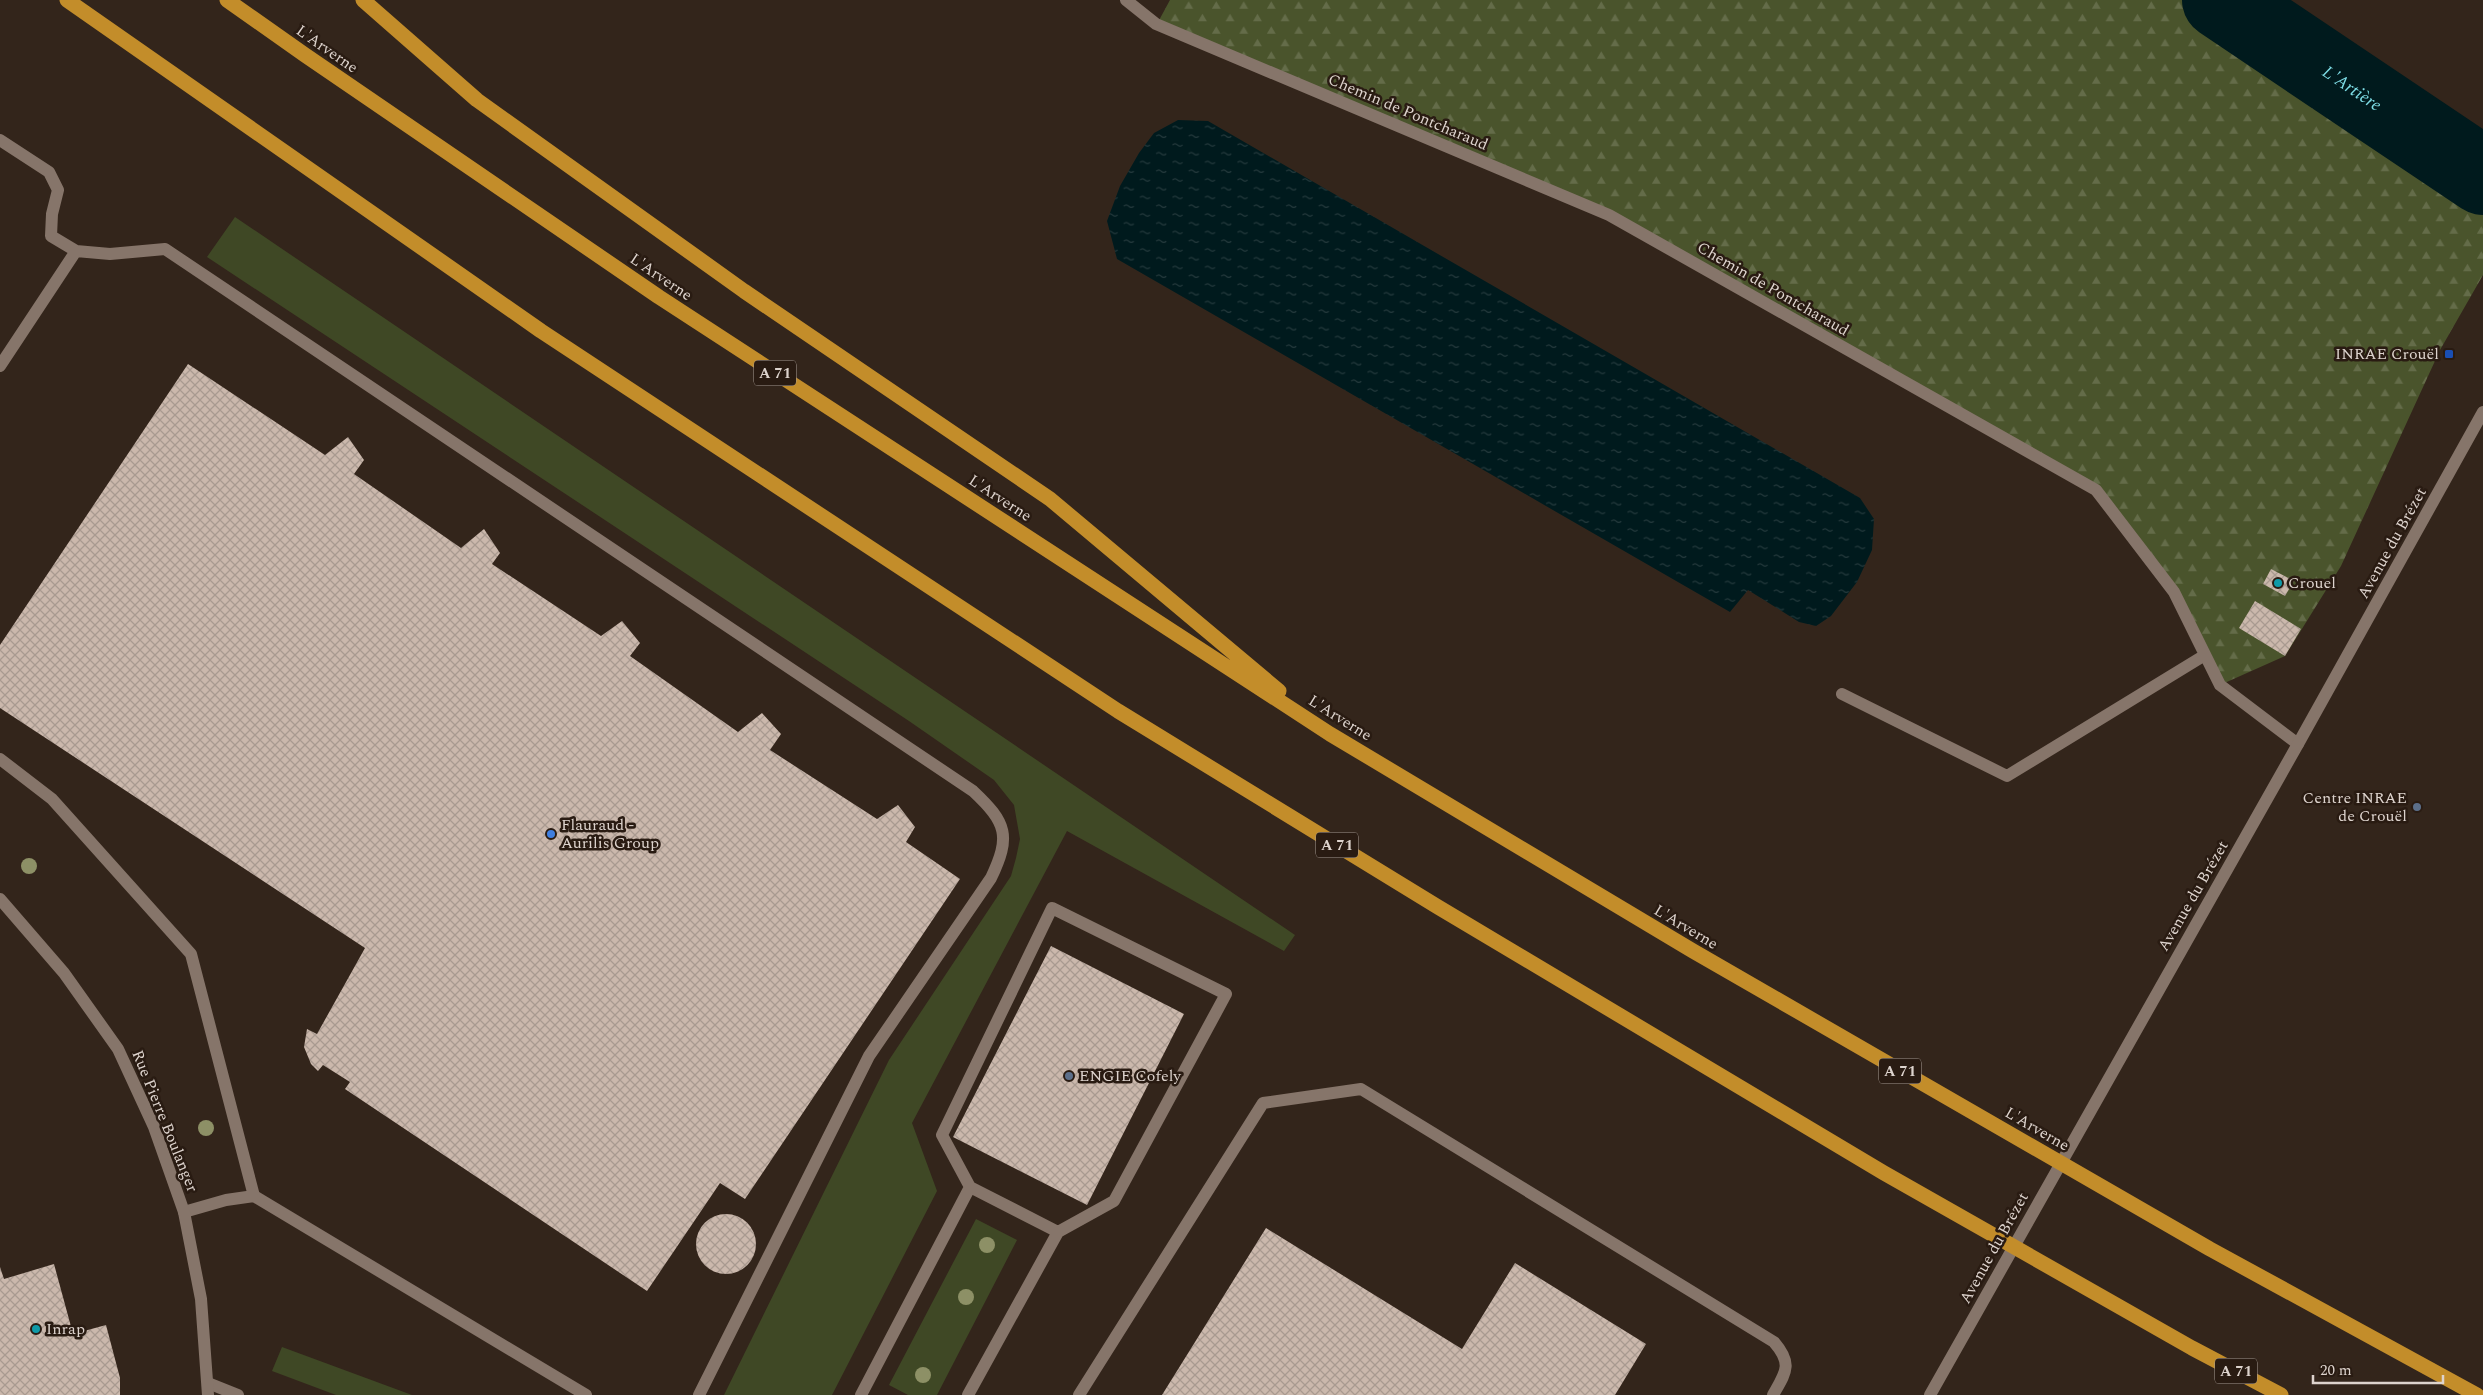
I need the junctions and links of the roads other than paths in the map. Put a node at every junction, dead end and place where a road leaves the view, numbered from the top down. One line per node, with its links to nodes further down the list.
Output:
1 (67, 0): 28 (highway, A 71)
2 (227, 0): 11 (highway, L'Arverne / A 71)
3 (363, 0): 11 (highway)
4 (1126, 0): 9 (street, Chemin de Pontcharaud)
5 (0, 140): 6 (street)
6 (76, 251): 7 (street); 22 (street)
7 (0, 366)
8 (2483, 412): 12 (street, Avenue du Brézet)
9 (2205, 655): 10 (street); 12 (street, Chemin de Pontcharaud)
10 (1842, 694)
11 (1330, 734): 29 (highway, L'Arverne / A 71)
12 (2298, 744): 27 (street, Avenue du Brézet)
13 (0, 759): 16 (street)
14 (0, 899): 17 (street, Rue Pierre Boulanger)
15 (970, 1187): 18 (street); 18 (street); 23 (street)
16 (254, 1196): 17 (street); 21 (street)
17 (184, 1212): 19 (street, Rue Pierre Boulanger)
18 (1058, 1232): 24 (street)
19 (208, 1389): 20 (street)
20 (238, 1395)
21 (586, 1395)
22 (699, 1395)
23 (861, 1395)
24 (968, 1395)
25 (1079, 1395): 26 (street)
26 (1773, 1395)
27 (1930, 1395)
28 (2281, 1395)
29 (2477, 1395)

